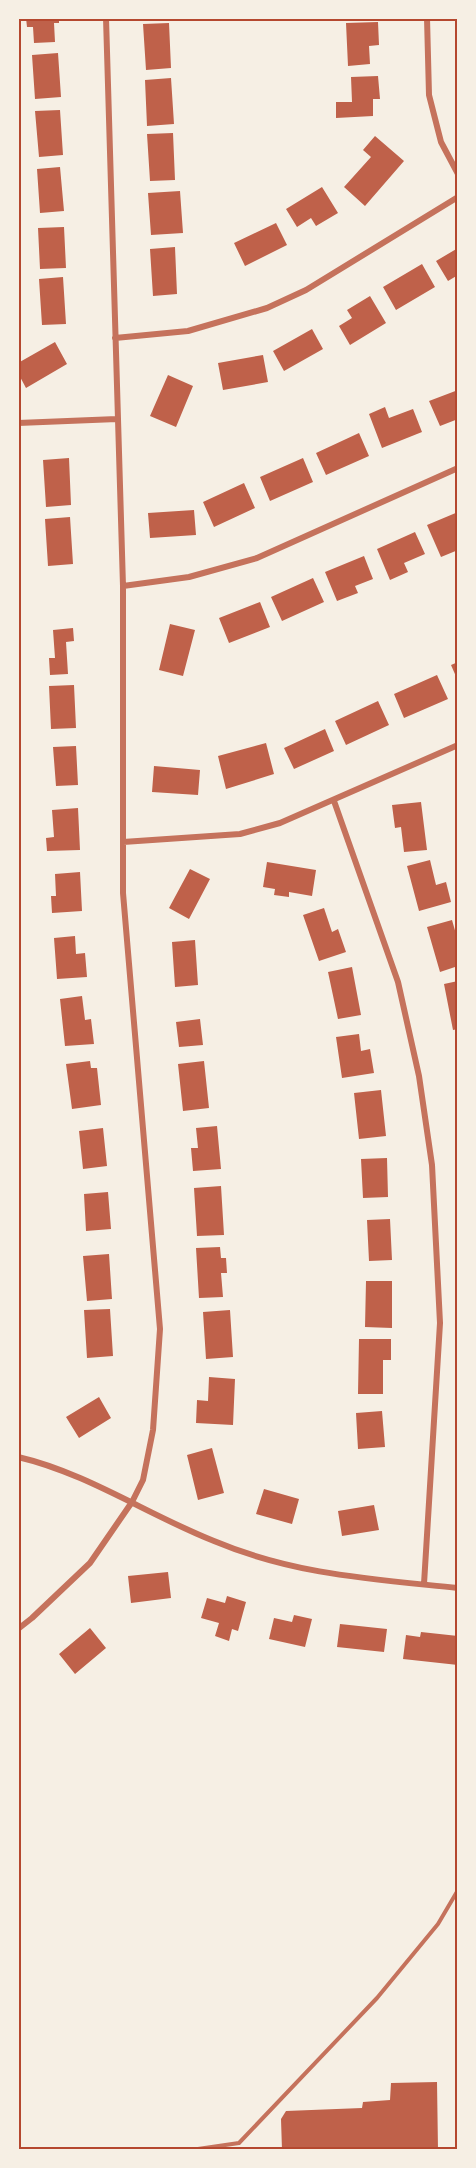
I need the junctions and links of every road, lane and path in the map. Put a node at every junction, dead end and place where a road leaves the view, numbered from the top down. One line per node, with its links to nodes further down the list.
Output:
1 (106, 18): 5 (street)
2 (427, 18): 3 (street)
3 (458, 174)
4 (458, 197): 5 (street)
5 (115, 338): 6 (street)
6 (117, 419): 7 (street); 9 (street)
7 (18, 423)
8 (458, 468): 9 (street)
9 (123, 586): 12 (street)
10 (458, 745): 11 (street)
11 (334, 801): 12 (street); 15 (street)
12 (123, 842): 14 (street)
13 (18, 1457): 14 (street)
14 (132, 1502): 15 (street); 17 (street)
15 (424, 1584): 16 (street)
16 (458, 1588)
17 (18, 1629)
18 (458, 1890): 19 (lane)
19 (239, 2144): 20 (lane); 21 (lane)
20 (191, 2150)
21 (238, 2150)

